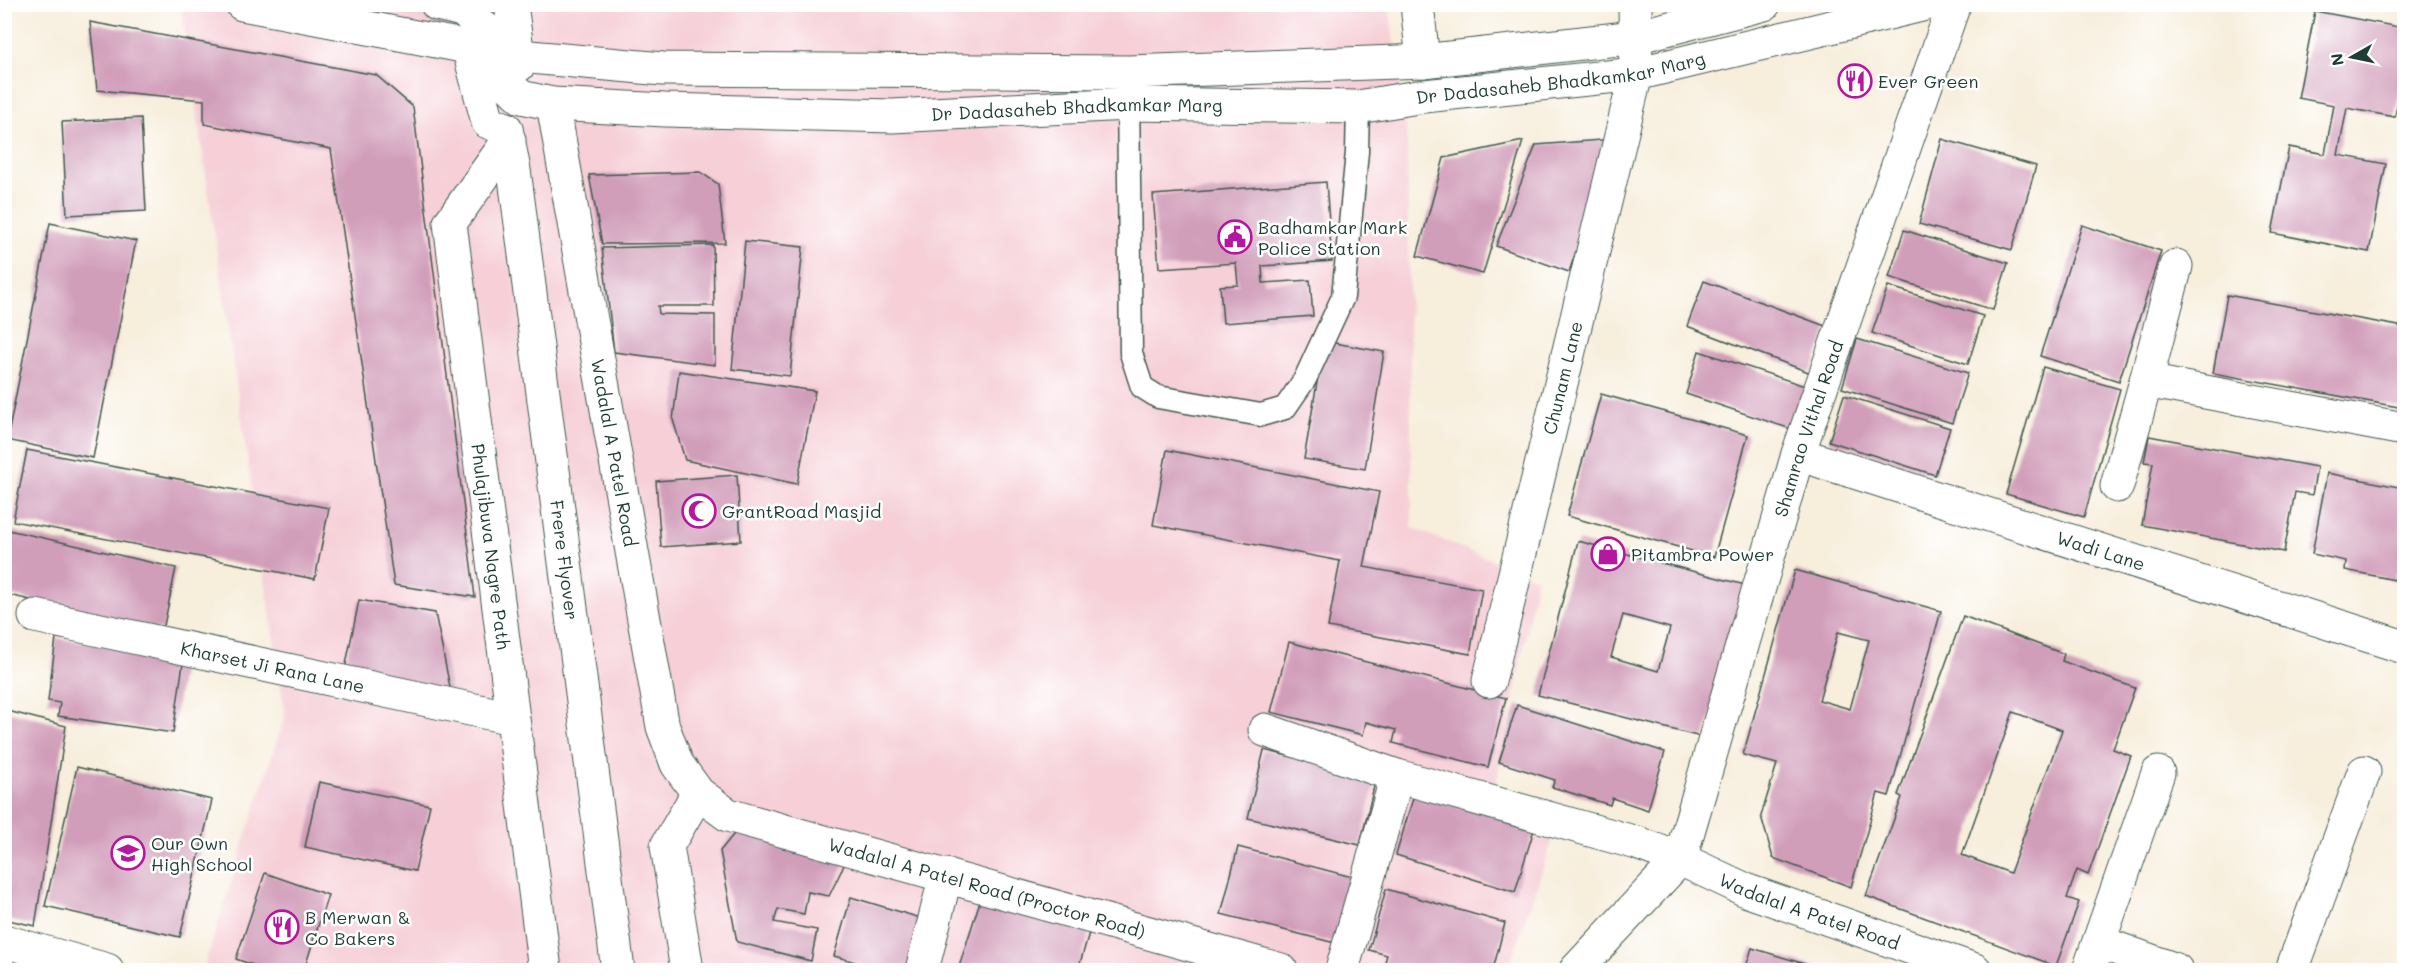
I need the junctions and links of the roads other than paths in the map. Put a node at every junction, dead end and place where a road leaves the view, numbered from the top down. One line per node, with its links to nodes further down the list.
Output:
1 (242, 4): 12 (street)
2 (511, 4): 13 (street)
3 (1417, 4): 14 (street)
4 (1635, 4): 10 (street, Chunam Lane)
5 (1764, 4): 10 (street, Dr Dadasaheb Bhadkamkar Marg)
6 (1780, 4): 11 (street)
7 (1926, 4): 11 (street, Dr Dadasaheb Bhadkamkar Marg)
8 (1954, 4): 25 (street, Shamrao Vithal Road)
9 (453, 6): 12 (street); 13 (street)
10 (1635, 37): 14 (street, Dr Dadasaheb Bhadkamkar Marg); 16 (street, Chunam Lane)
11 (1788, 38): 16 (street, Dr Dadasaheb Bhadkamkar Marg)
12 (468, 47): 17 (street); 21 (street)
13 (519, 56): 15 (street, Dr Dadasaheb Bhadkamkar Marg); 17 (street)
14 (1423, 61): 15 (street, Dr Dadasaheb Bhadkamkar Marg)
15 (1129, 72): 19 (lane)
16 (1636, 75): 20 (street, Dr Dadasaheb Bhadkamkar Marg); 29 (street, Chunam Lane)
17 (521, 97): 18 (street, Dr Dadasaheb Bhadkamkar Marg); 21 (street, Phulajibuva Nagre Path)
18 (554, 104): 19 (street, Dr Dadasaheb Bhadkamkar Marg); 35 (street, Wadalal A Patel Road)
19 (1128, 104): 20 (street, Dr Dadasaheb Bhadkamkar Marg); 20 (lane)
20 (1359, 107)
21 (509, 140): 30 (street, Phulajibuva Nagre Path); 43 (street, Frere Flyover)
22 (2176, 266): 23 (street)
23 (2146, 381): 24 (street); 26 (street)
24 (2404, 429)
25 (1798, 454): 28 (street, Wadi Lane); 36 (street, Shamrao Vithal Road)
26 (2117, 486)
27 (35, 616): 30 (street, Kharset Ji Rana Lane)
28 (2404, 647)
29 (1489, 681)
30 (512, 718): 42 (street, Phulajibuva Nagre Path)
31 (1265, 730): 34 (street, Wadalal A Patel Road)
32 (2364, 772): 51 (street)
33 (2158, 773): 39 (street)
34 (1396, 776): 36 (street, Wadalal A Patel Road); 47 (street)
35 (698, 793): 37 (street, Wadalal A Patel Road (Proctor Road)); 44 (street)
36 (1680, 859): 48 (street); 49 (street, Wadalal A Patel Road)
37 (946, 875): 40 (street, Wadalal A Patel Road (Proctor Road)); 45 (street)
38 (4, 941): 41 (street)
39 (2094, 956): 50 (street)
40 (1237, 964): 46 (street, Wadalal A Patel Road (Proctor Road))
41 (106, 970)
42 (545, 970)
43 (618, 970)
44 (687, 970)
45 (922, 970)
46 (1281, 970)
47 (1342, 970)
48 (1576, 970)
49 (1975, 970)
50 (2176, 970)
51 (2292, 970)

